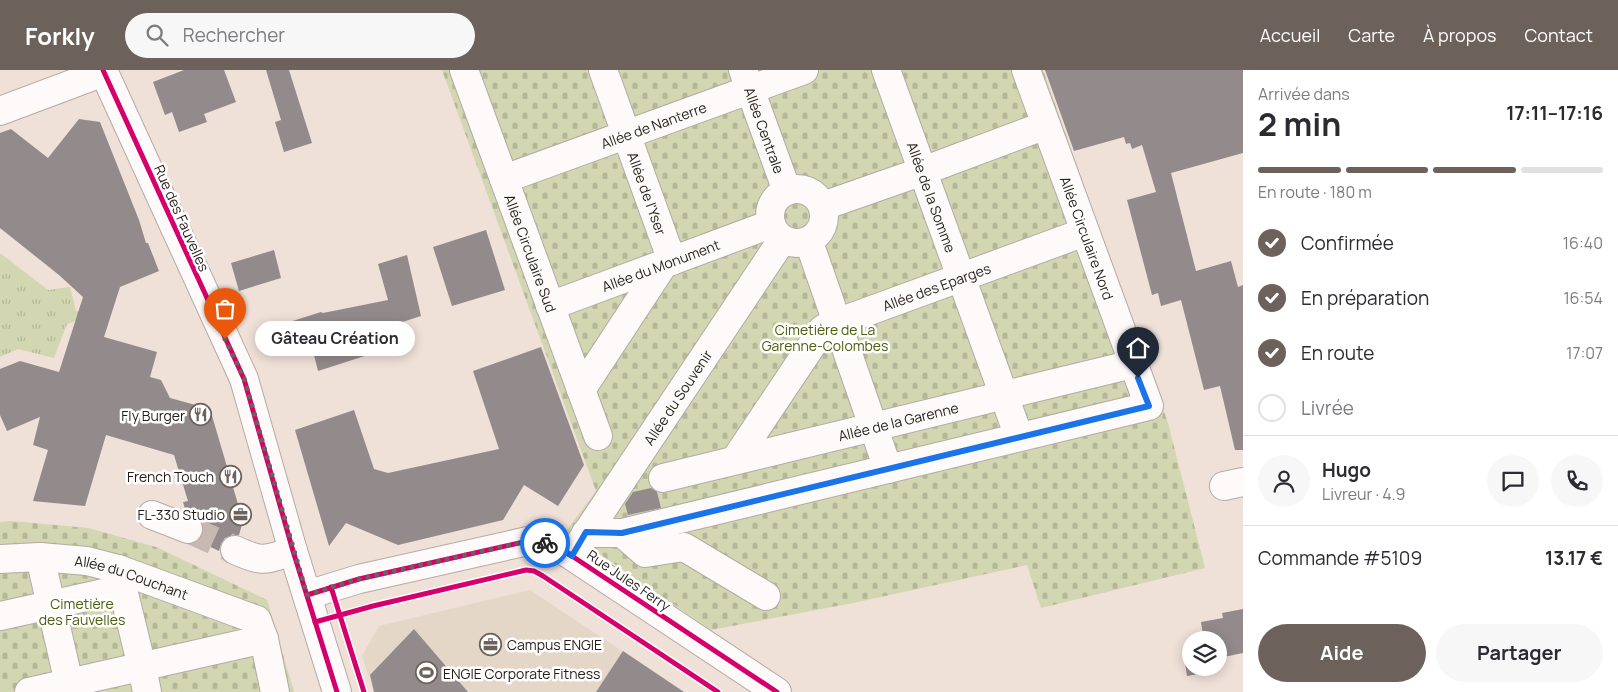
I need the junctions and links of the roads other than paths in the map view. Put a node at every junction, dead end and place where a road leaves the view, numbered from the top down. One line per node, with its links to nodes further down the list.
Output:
1 (464, 70): 12 (street, Allée Circulaire Sud)
2 (603, 70): 10 (street, Allée de l'Yser)
3 (804, 70): 7 (street, Allée de Nanterre)
4 (886, 70): 11 (street, Allée de la Somme)
5 (1026, 70): 9 (street, Allée Circulaire Nord)
6 (103, 71): 8 (street); 36 (street, Rue des Fauvelles)
7 (747, 80): 10 (street, Allée de Nanterre); 13 (street, Allée Centrale)
8 (0, 111)
9 (1046, 125): 11 (street); 16 (street, Allée Circulaire Nord)
10 (628, 134): 12 (street, Allée de Nanterre); 18 (street, Allée de l'Yser)
11 (923, 171): 14 (street); 19 (street, Allée de la Somme)
12 (504, 179): 20 (street, Allée Circulaire Sud)
13 (787, 190): 14 (street); 15 (street)
14 (823, 206): 17 (street)
15 (776, 232): 17 (street); 18 (street, Allée du Monument); 33 (street, Allée du Souvenir)
16 (1085, 232): 19 (street, Allée des Eparges); 22 (street, Allée Circulaire Nord)
17 (809, 242): 21 (street)
18 (667, 263): 20 (street, Allée du Monument); 23 (street)
19 (961, 278): 21 (street, Allée des Eparges); 24 (street, Allée de la Somme)
20 (550, 306): 23 (street, Allée Circulaire Sud)
21 (837, 322): 25 (street); 28 (street, Allée des Eparges)
22 (1133, 364): 24 (street, Allée de la Garenne); 27 (street, Allée Circulaire Nord)
23 (581, 390): 26 (street, Allée Circulaire Sud)
24 (1004, 395): 25 (street, Allée de la Garenne); 27 (street, Allée de la Somme)
25 (873, 427): 28 (street, Allée de la Garenne); 29 (street)
26 (598, 436)
27 (1019, 437): 29 (street)
28 (735, 460): 30 (street, Allée de la Garenne)
29 (888, 469): 34 (street)
30 (663, 478)
31 (152, 515): 32 (street)
32 (188, 529)
33 (586, 532): 34 (street); 37 (street, Allée du Souvenir)
34 (622, 533): 42 (street)
35 (235, 550): 36 (street)
36 (293, 551): 41 (street, Rue des Fauvelles)
37 (572, 556): 41 (street, Rue Jules Ferry); 51 (street, Rue Jules Ferry)
38 (40, 557): 39 (street, Allée du Couchant); 40 (street, Allée du Couchant); 43 (street)
39 (0, 558)
40 (120, 579): 43 (street); 45 (street, Allée du Couchant); 46 (street)
41 (307, 595): 50 (street, Rue des Fauvelles)
42 (766, 596)
43 (51, 605): 44 (street); 47 (street)
44 (0, 616)
45 (261, 629): 46 (street); 49 (street)
46 (145, 679): 47 (street)
47 (70, 688): 48 (street)
48 (29, 692)
49 (275, 692)
50 (336, 692)
51 (777, 692)

